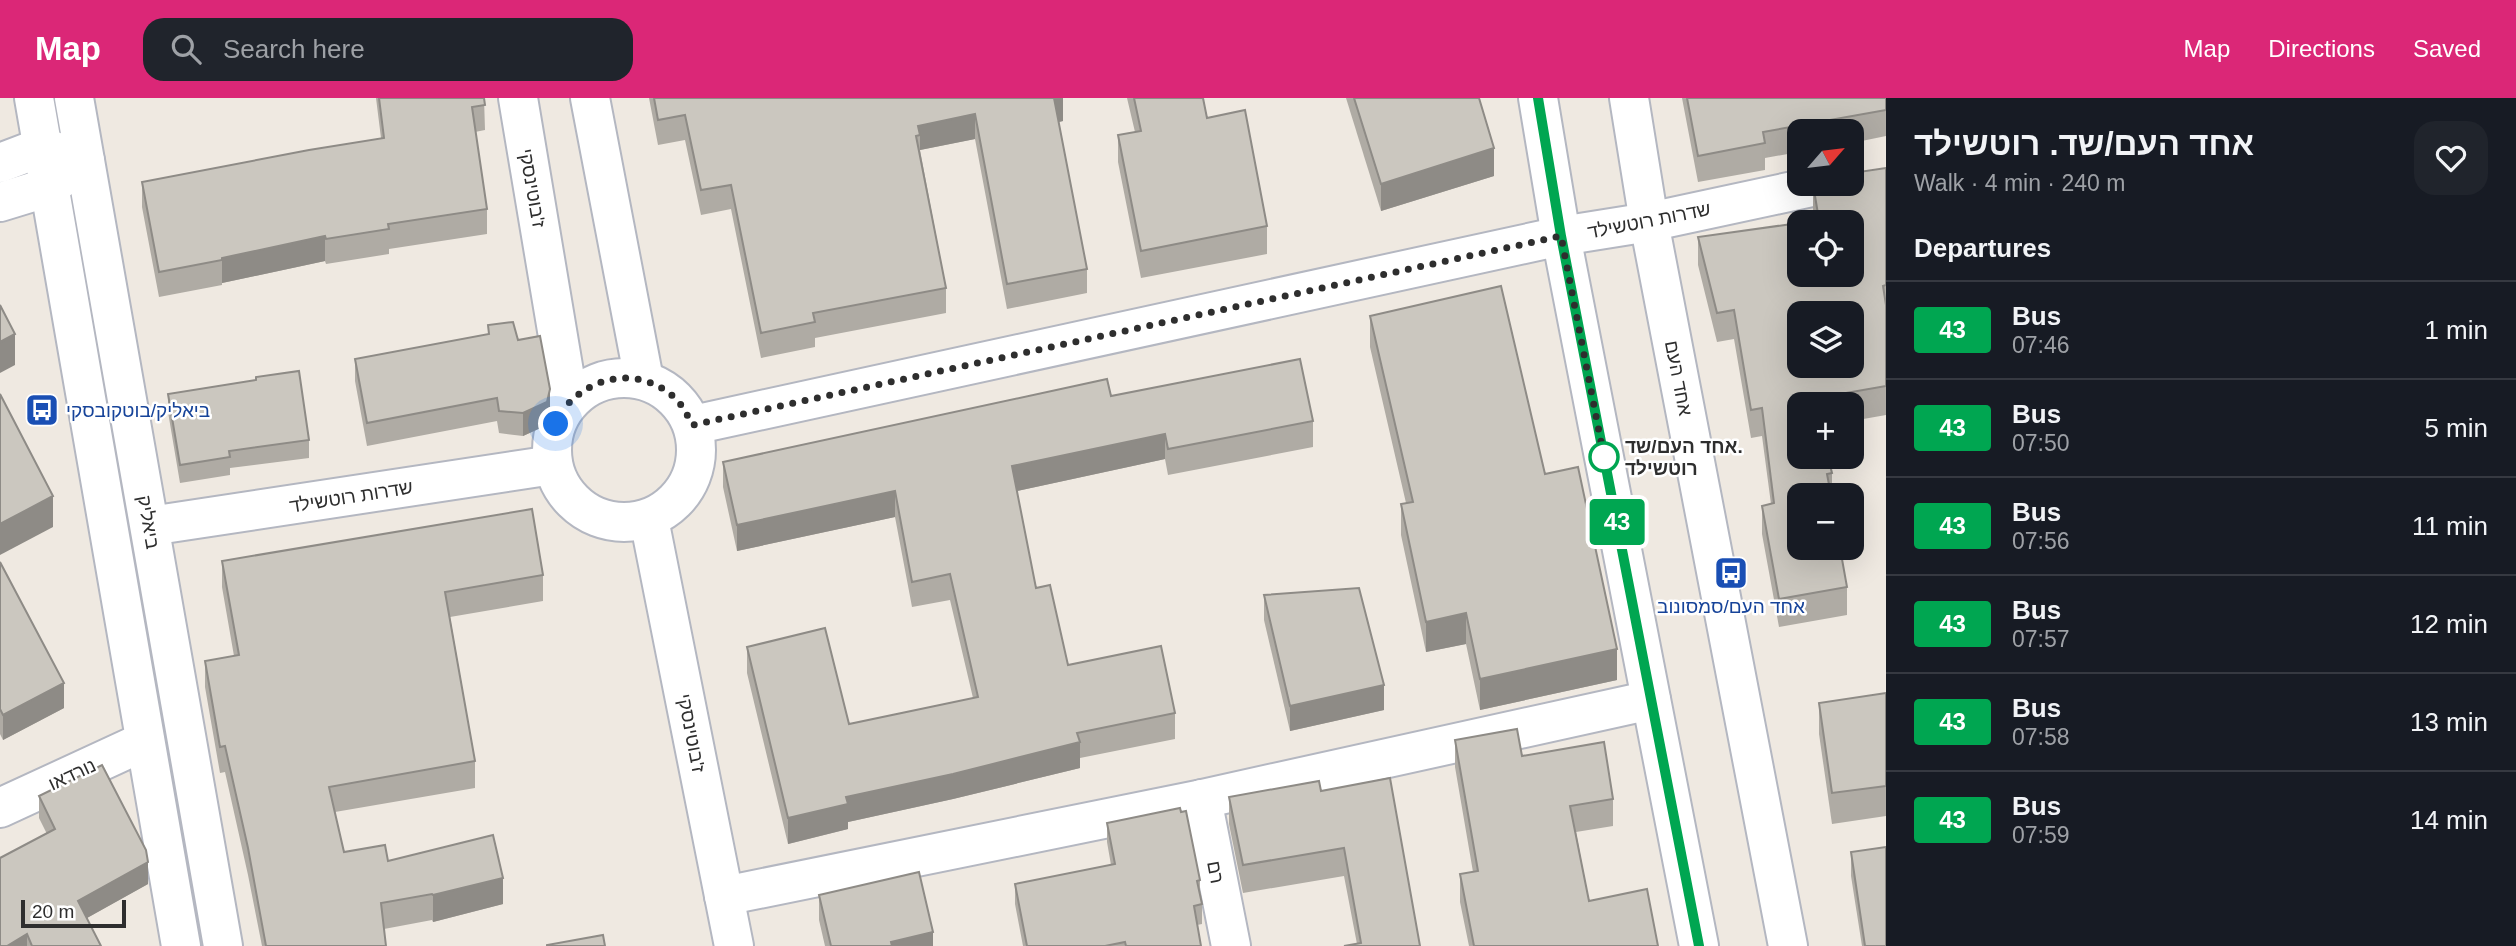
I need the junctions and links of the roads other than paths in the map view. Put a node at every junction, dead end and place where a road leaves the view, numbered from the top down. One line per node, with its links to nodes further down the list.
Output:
1 (34, 98): 7 (street)
2 (74, 98): 8 (street, ביאליק)
3 (517, 98): 16 (street, ז'בוטינסקי)
4 (590, 98): 15 (street)
5 (1538, 98): 14 (street)
6 (1629, 98): 13 (street, אחד העם)
7 (42, 147): 8 (street); 9 (street); 10 (street)
8 (85, 161): 10 (street); 20 (street, ביאליק)
9 (0, 163)
10 (49, 187): 12 (street); 22 (street)
11 (1787, 192): 13 (street, שדרות רוטשילד)
12 (0, 202)
13 (1649, 222): 14 (street, שדרות רוטשילד); 31 (street, אחד העם)
14 (1561, 236): 17 (street, שדרות רוטשילד); 21 (street)
15 (644, 380): 16 (street); 17 (street)
16 (569, 402): 18 (street)
17 (693, 425): 19 (street)
18 (553, 465): 19 (street); 20 (street, שדרות רוטשילד)
19 (649, 519): 25 (street, ז'בוטינסקי)
20 (150, 526): 27 (street, ביאליק)
21 (1651, 700): 23 (street); 30 (street)
22 (145, 741): 24 (street, נורדאו); 26 (street)
23 (1202, 799): 25 (street); 29 (street, רם)
24 (0, 808)
25 (724, 896): 28 (street, ז'בוטינסקי)
26 (181, 946)
27 (223, 946)
28 (734, 946)
29 (1231, 946)
30 (1699, 946)
31 (1788, 946)

